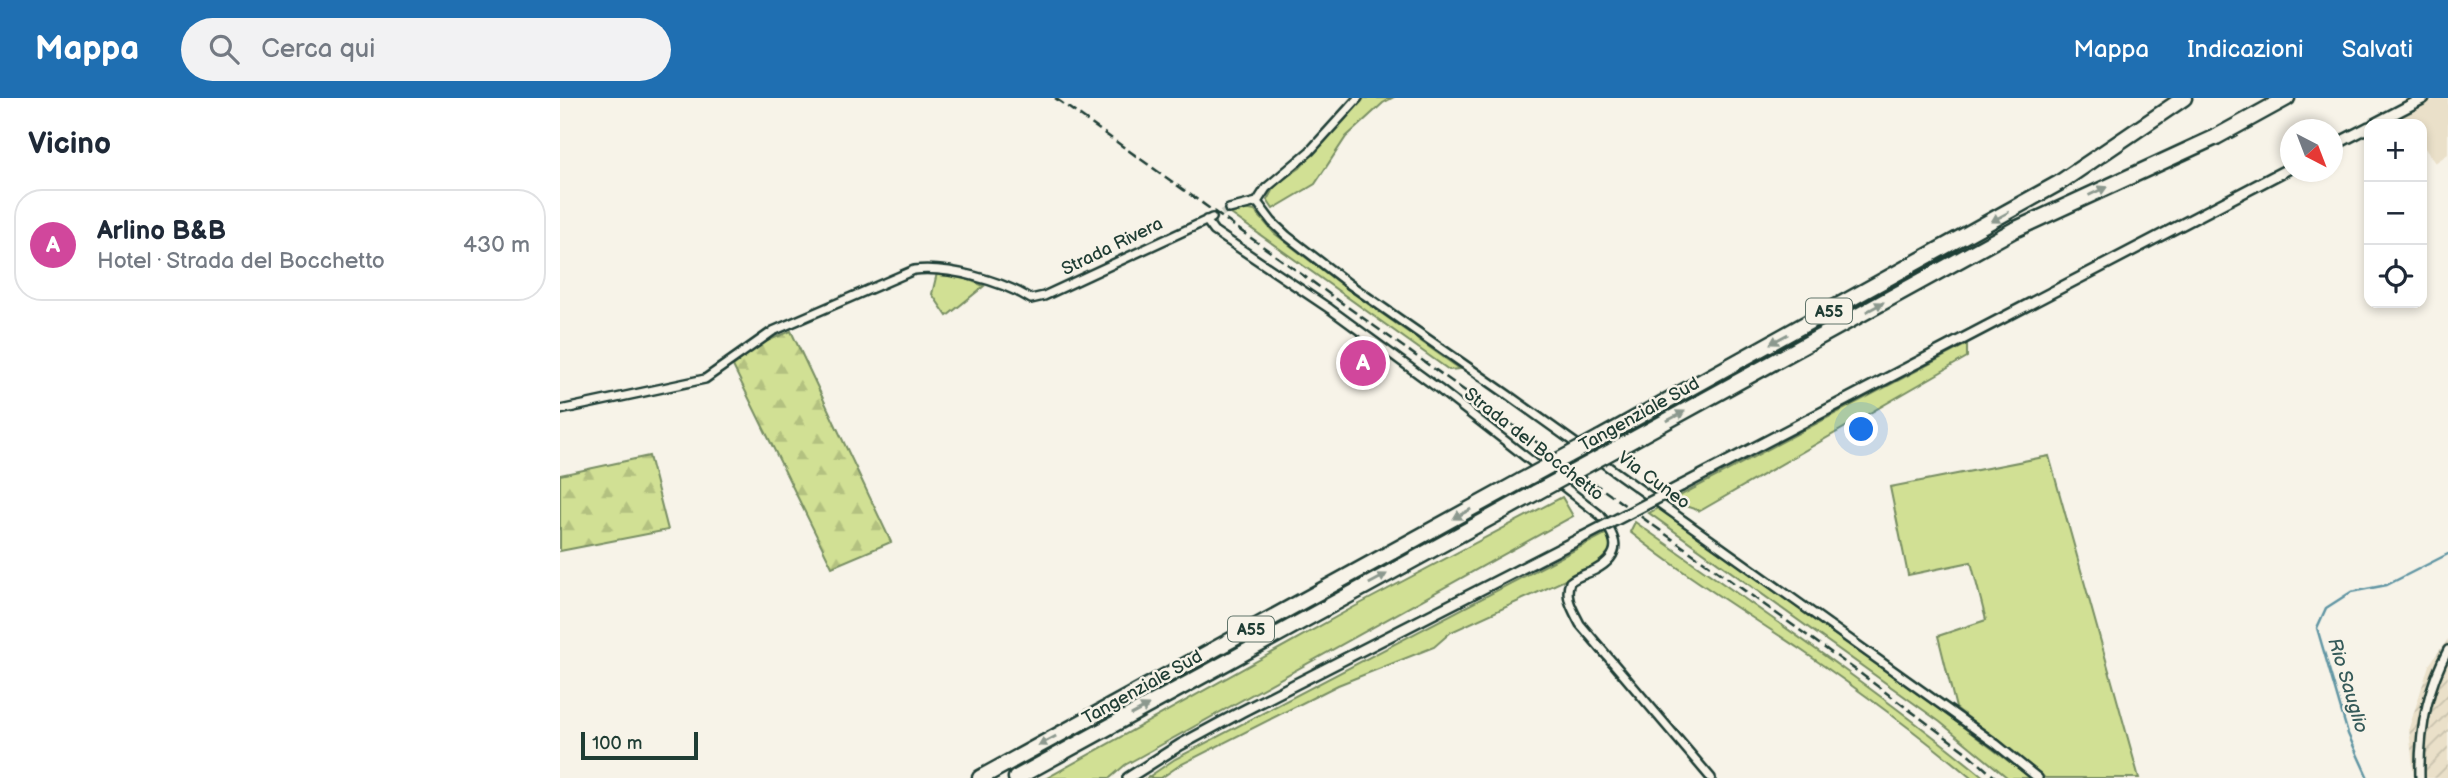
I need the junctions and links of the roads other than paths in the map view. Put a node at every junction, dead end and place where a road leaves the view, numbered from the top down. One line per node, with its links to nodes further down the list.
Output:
1 (1358, 98): 9 (street)
2 (2184, 98): 14 (highway, Tangenziale Sud / A55, one-way to 14, bridge)
3 (2287, 98): 15 (highway, Tangenziale Sud / A55, one-way to 3, bridge)
4 (2424, 98): 5 (street)
5 (2384, 119)
6 (2364, 130): 7 (street)
7 (2343, 141)
8 (2280, 174): 16 (street, bridge)
9 (1257, 202): 10 (street); 18 (street, Via Cuneo)
10 (1229, 209)
11 (1209, 219): 12 (street, Strada Rivera); 17 (street, Strada del Bocchetto)
12 (560, 411)
13 (2448, 650): 19 (street)
14 (980, 778)
15 (1016, 778)
16 (1128, 778)
17 (1711, 778)
18 (2038, 778)
19 (2420, 778)

